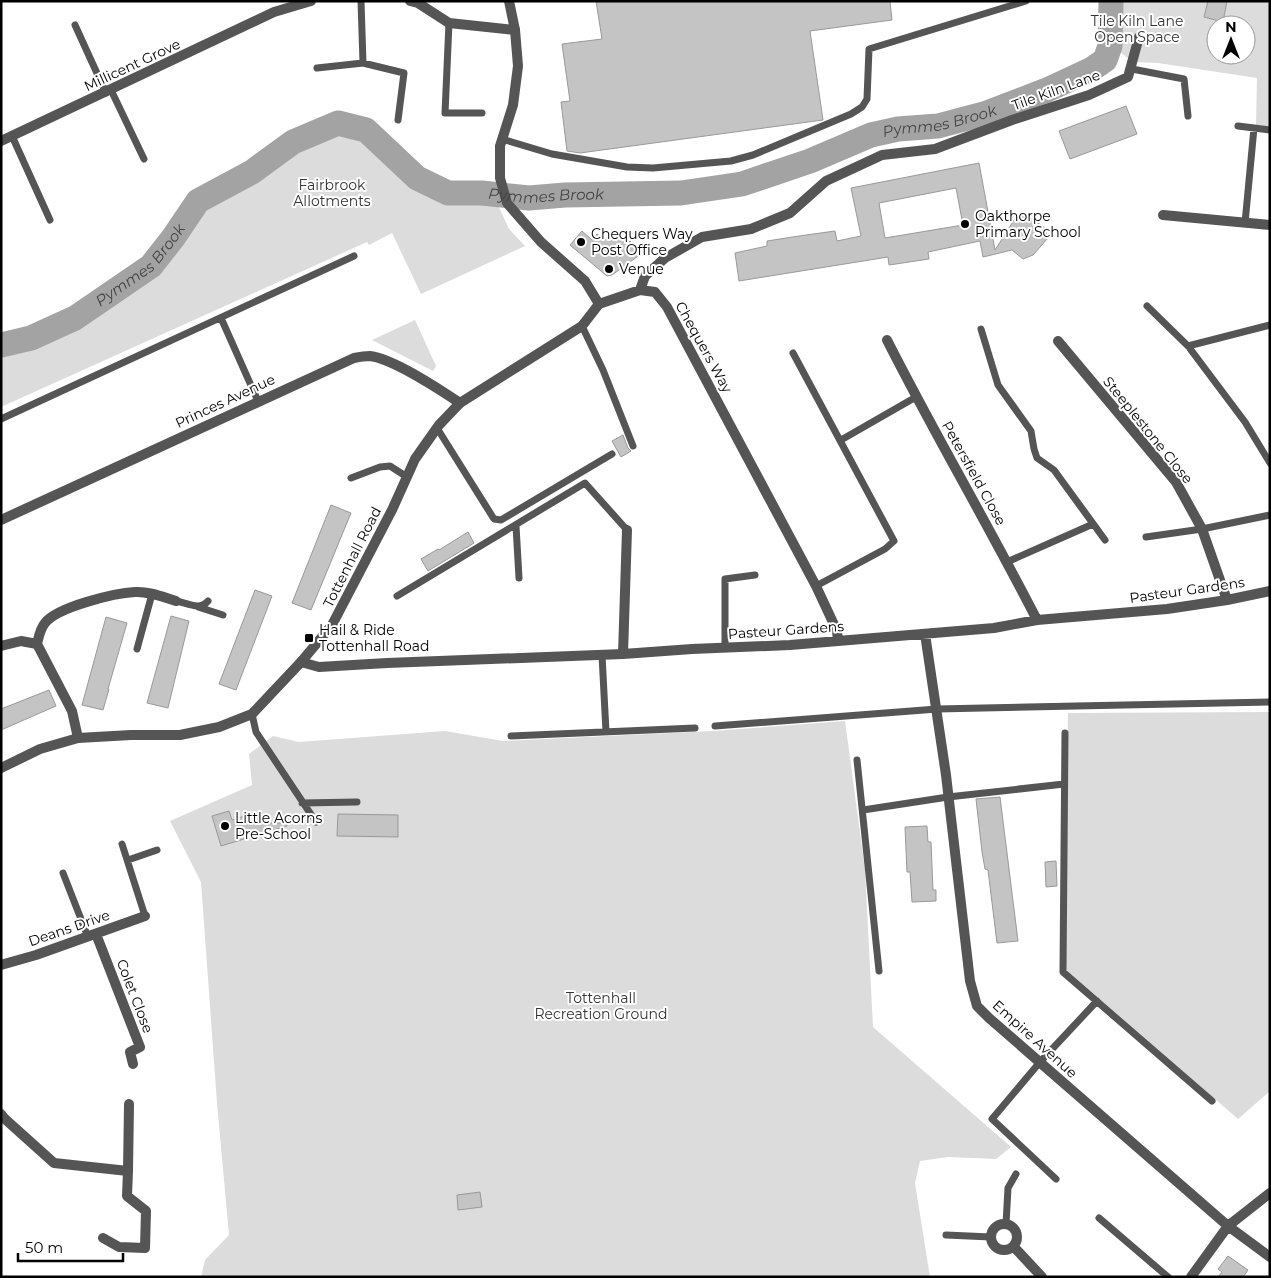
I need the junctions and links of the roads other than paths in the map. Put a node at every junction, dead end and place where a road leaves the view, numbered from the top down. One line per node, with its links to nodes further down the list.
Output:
1 (311, 1): 13 (street, Millicent Grove)
2 (361, 1): 10 (lane)
3 (410, 1): 6 (street)
4 (509, 1): 8 (street)
5 (1026, 1): 21 (lane)
6 (449, 23): 8 (street); 14 (lane)
7 (75, 25): 13 (lane)
8 (515, 30): 21 (street)
9 (1139, 37): 12 (street)
10 (363, 63): 11 (lane); 16 (lane)
11 (318, 68)
12 (1132, 69): 15 (lane); 29 (street, Tile Kiln Lane)
13 (109, 91): 20 (street, Millicent Grove); 23 (lane)
14 (482, 113)
15 (1188, 116)
16 (398, 120)
17 (1238, 126): 18 (lane)
18 (1254, 128): 19 (lane); 26 (lane)
19 (1270, 130)
20 (12, 136): 22 (street, Millicent Grove); 25 (lane)
21 (502, 139): 30 (street)
22 (1, 141)
23 (144, 159)
24 (1163, 215): 26 (street)
25 (50, 220)
26 (1245, 223): 27 (street)
27 (1270, 225)
28 (354, 256): 32 (lane)
29 (640, 290): 30 (street); 62 (street, Chequers Way)
30 (599, 304): 34 (street, Tottenhall Road)
31 (1147, 306): 38 (lane)
32 (221, 318): 41 (lane); 43 (lane)
33 (1270, 325): 38 (lane)
34 (582, 326): 42 (street, Tottenhall Road); 46 (lane)
35 (981, 329): 53 (lane)
36 (887, 340): 40 (street, Petersfield Close)
37 (1058, 340): 56 (street, Steeplestone Close)
38 (1188, 346): 48 (lane)
39 (793, 353): 45 (lane)
40 (916, 397): 45 (lane); 59 (street, Petersfield Close)
41 (258, 401): 42 (street, Princes Avenue); 52 (street, Princes Avenue)
42 (460, 403): 44 (street, Tottenhall Road)
43 (1, 419)
44 (437, 428): 47 (lane); 49 (street, Tottenhall Road)
45 (841, 440): 62 (lane)
46 (633, 446)
47 (612, 454)
48 (1270, 463)
49 (407, 477): 50 (lane); 82 (street, Tottenhall Road)
50 (351, 478)
51 (1270, 516): 56 (lane)
52 (1, 520)
53 (1093, 524): 58 (lane); 59 (lane)
54 (516, 526): 55 (lane); 61 (lane); 65 (lane)
55 (627, 530): 80 (street)
56 (1202, 530): 57 (lane); 67 (street, Steeplestone Close)
57 (1146, 537)
58 (1105, 540)
59 (1008, 562): 71 (street, Petersfield Close)
60 (754, 575): 78 (lane)
61 (519, 578)
62 (816, 586): 75 (street, Chequers Way)
63 (1270, 591): 67 (street, Pasteur Gardens)
64 (152, 594): 66 (street); 72 (street); 79 (lane)
65 (397, 596)
66 (170, 597): 69 (lane)
67 (1227, 600): 71 (street, Pasteur Gardens)
68 (208, 601): 69 (lane)
69 (198, 606): 70 (lane)
70 (223, 615)
71 (1037, 620): 73 (street, Pasteur Gardens)
72 (40, 630): 74 (street); 76 (street)
73 (925, 634): 75 (street, Pasteur Gardens); 84 (street, Empire Avenue)
74 (21, 641): 76 (street); 77 (street)
75 (838, 641): 78 (street, Pasteur Gardens)
76 (37, 644): 91 (street)
77 (1, 646)
78 (725, 648): 80 (street, Pasteur Gardens)
79 (137, 649)
80 (623, 654): 81 (street, Pasteur Gardens)
81 (602, 655): 82 (street, Pasteur Gardens); 88 (lane)
82 (301, 662): 85 (street, Tottenhall Road)
83 (1270, 702): 84 (lane)
84 (937, 709): 86 (lane); 95 (street, Empire Avenue)
85 (252, 714): 91 (street, Tottenhall Road); 97 (lane)
86 (715, 726)
87 (695, 728): 88 (lane)
88 (606, 732): 90 (lane)
89 (1065, 733): 94 (lane)
90 (511, 736)
91 (78, 738): 93 (street, Tottenhall Road)
92 (857, 760): 98 (lane)
93 (1, 768)
94 (1064, 784): 95 (lane); 108 (lane)
95 (948, 797): 98 (lane); 109 (street, Empire Avenue)
96 (357, 802): 97 (lane)
97 (302, 803): 99 (lane)
98 (863, 810): 107 (lane)
99 (316, 822)
100 (122, 844): 102 (lane)
101 (157, 850): 102 (lane)
102 (128, 860): 104 (lane)
103 (63, 873): 105 (lane)
104 (145, 916): 105 (street, Deans Drive)
105 (92, 935): 106 (street, Deans Drive); 110 (street, Colet Close)
106 (1, 965)
107 (879, 971)
108 (1097, 1001): 109 (lane); 111 (lane)
109 (1040, 1062): 116 (lane); 120 (street, Empire Avenue)
110 (133, 1064)
111 (1212, 1101)
112 (130, 1104): 114 (street)
113 (2, 1119): 114 (street)
114 (128, 1170): 123 (street)
115 (1016, 1174): 119 (lane)
116 (1056, 1179)
117 (1270, 1192): 120 (street)
118 (1100, 1218): 127 (lane)
119 (1006, 1224): 122 (street); 124 (street)
120 (1228, 1226): 125 (street, Empire Avenue); 128 (street)
121 (946, 1235): 122 (lane)
122 (991, 1237): 124 (street)
123 (103, 1238)
124 (1014, 1247): 126 (street)
125 (1270, 1257)
126 (1042, 1277)
127 (1168, 1277)
128 (1191, 1277)

